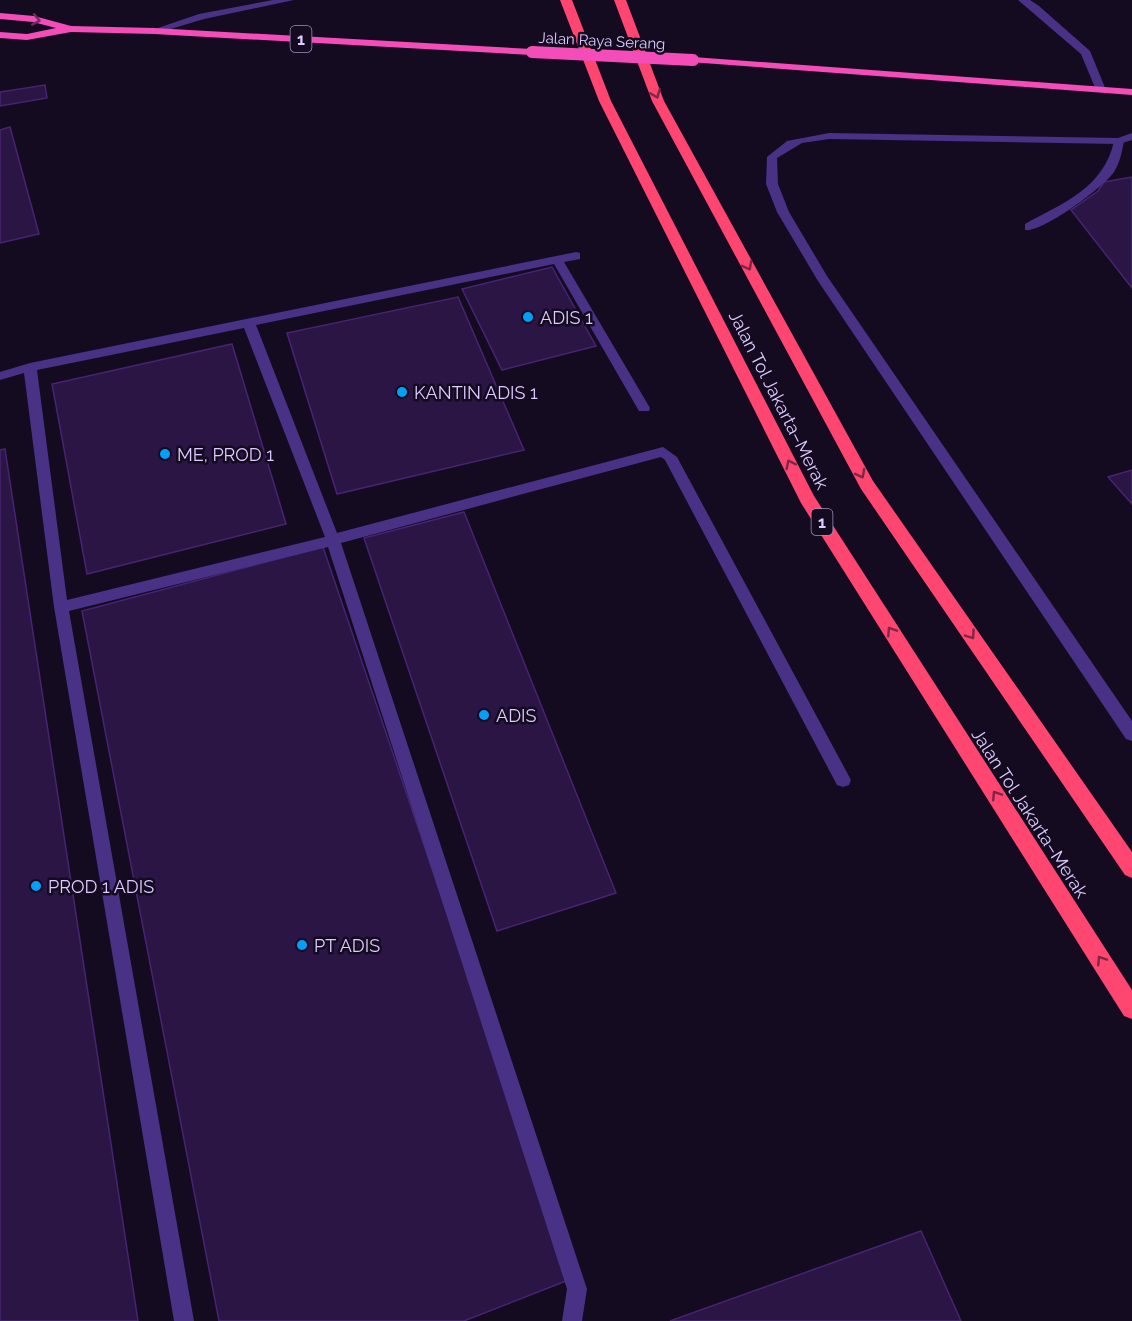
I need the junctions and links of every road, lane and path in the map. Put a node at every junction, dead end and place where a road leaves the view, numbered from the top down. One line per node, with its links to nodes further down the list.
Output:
1 (289, 0): 7 (street)
2 (566, 0): 25 (highway, Jalan Tol Jakarta–Merak / 1, one-way to 2)
3 (620, 0): 24 (highway, Jalan Tol Jakarta–Merak, one-way to 24)
4 (1023, 0): 9 (street)
5 (0, 16): 6 (highway, Jalan Raya Serang / 1, one-way to 6)
6 (71, 29): 7 (highway, Jalan Raya Serang / 1); 8 (highway, Jalan Raya Serang / 1)
7 (154, 31): 9 (highway, Jalan Raya Serang / 1, bridge)
8 (0, 35)
9 (1101, 90): 10 (highway, Jalan Raya Serang / 1)
10 (1132, 92)
11 (1132, 136): 12 (street)
12 (1119, 141): 13 (street); 22 (street)
13 (1029, 227)
14 (576, 256): 15 (street)
15 (557, 260): 16 (street); 19 (street)
16 (248, 321): 17 (street); 20 (street)
17 (30, 367): 18 (street); 21 (street)
18 (0, 376)
19 (644, 408)
20 (333, 540): 21 (street); 23 (street); 27 (street)
21 (61, 607): 26 (street)
22 (1132, 734)
23 (843, 780)
24 (1132, 869)
25 (1132, 1009)
26 (184, 1321)
27 (572, 1321)

